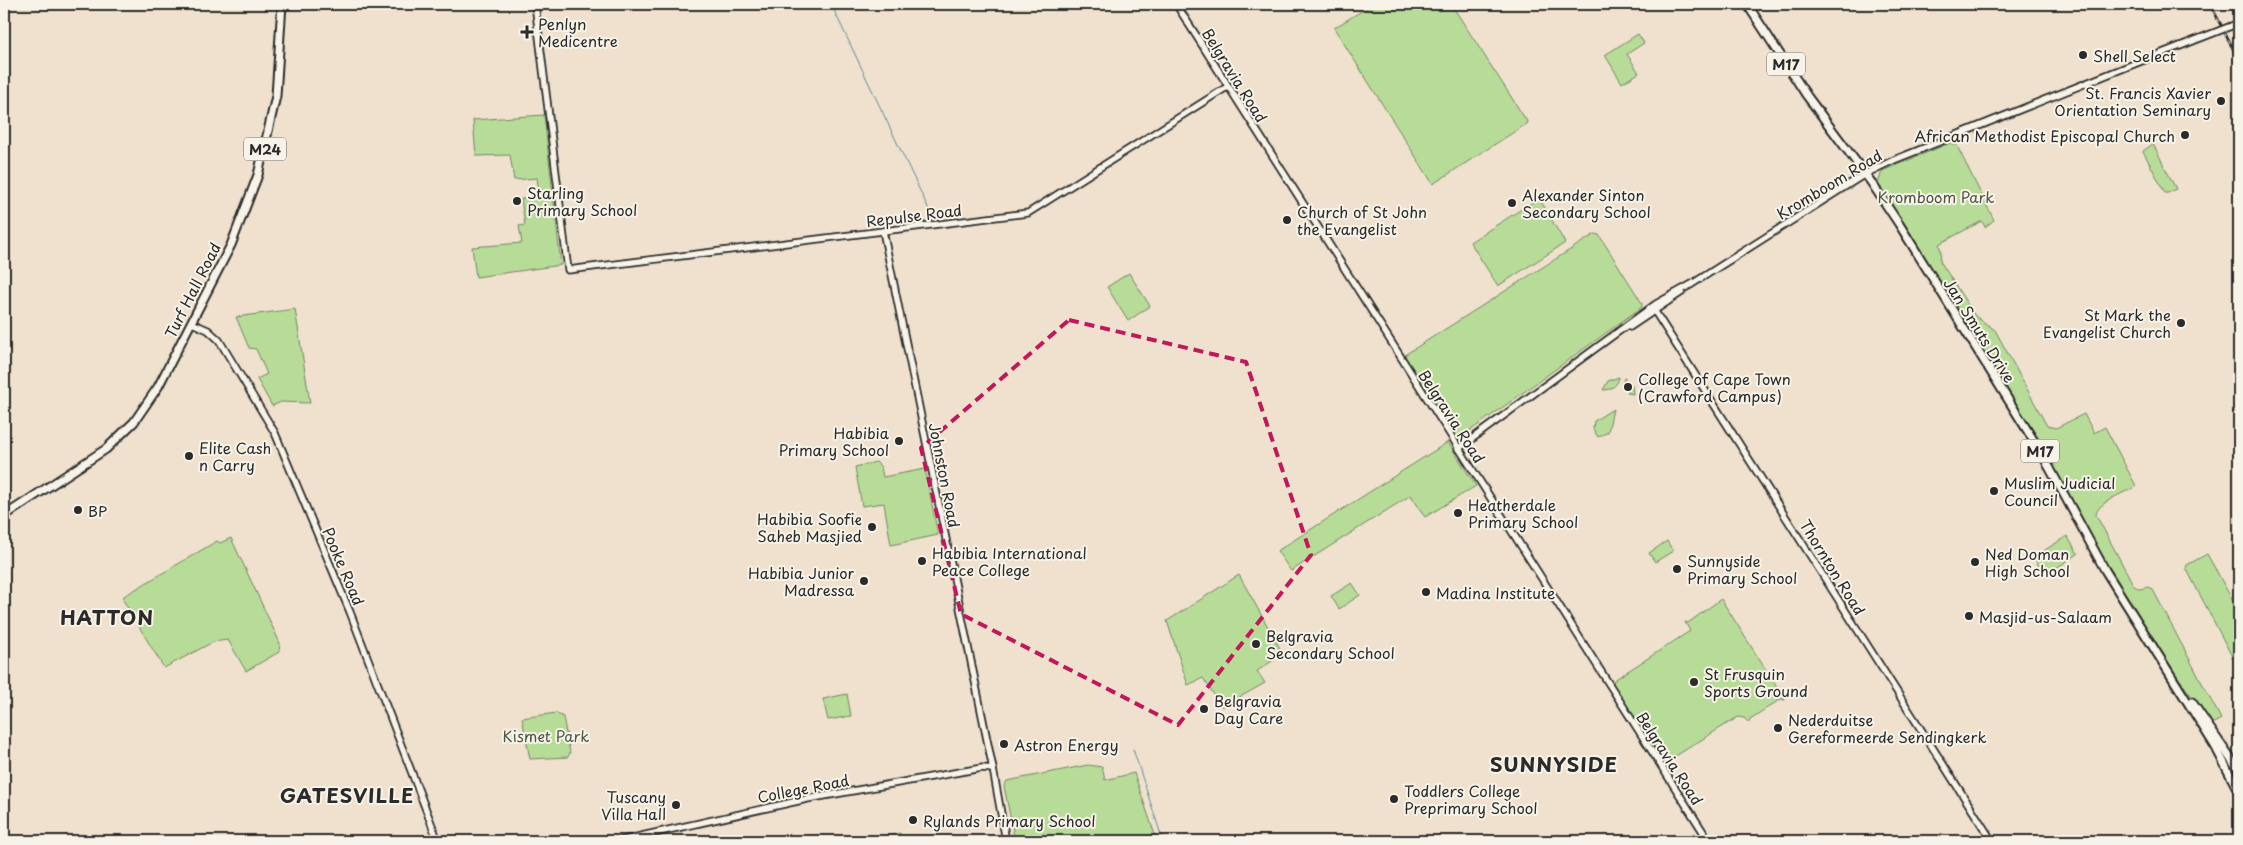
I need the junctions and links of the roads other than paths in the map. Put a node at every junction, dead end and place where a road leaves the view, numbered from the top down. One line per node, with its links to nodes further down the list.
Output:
1 (282, 4): 10 (main road, Turf Hall Road / M24)
2 (535, 4): 8 (street, Repulse Road)
3 (1176, 4): 6 (street, Belgravia Road)
4 (1747, 4): 7 (main road, Jan Smuts Drive / M17)
5 (2239, 23): 7 (street, Kromboom Road, bridge)
6 (1228, 87): 8 (street, Repulse Road); 11 (street, Belgravia Road)
7 (1865, 174): 9 (street, Kromboom Road); 13 (main road, Jan Smuts Drive / M17)
8 (883, 231): 14 (street, Johnston Road)
9 (1653, 309): 11 (street, Kromboom Road); 21 (street, Thornton Road)
10 (192, 323): 12 (main road, Turf Hall Road / M24); 17 (street, Pooke Road)
11 (1458, 449): 20 (street, Belgravia Road)
12 (4, 516)
13 (2175, 680): 15 (main road, Jan Smuts Drive / M17); 16 (main road, Jan Smuts Drive / M17)
14 (993, 769): 18 (street, College Road); 19 (street, Johnston Road)
15 (2239, 771)
16 (2239, 792)
17 (438, 841)
18 (619, 841)
19 (1006, 841)
20 (1709, 841)
21 (1992, 841)

